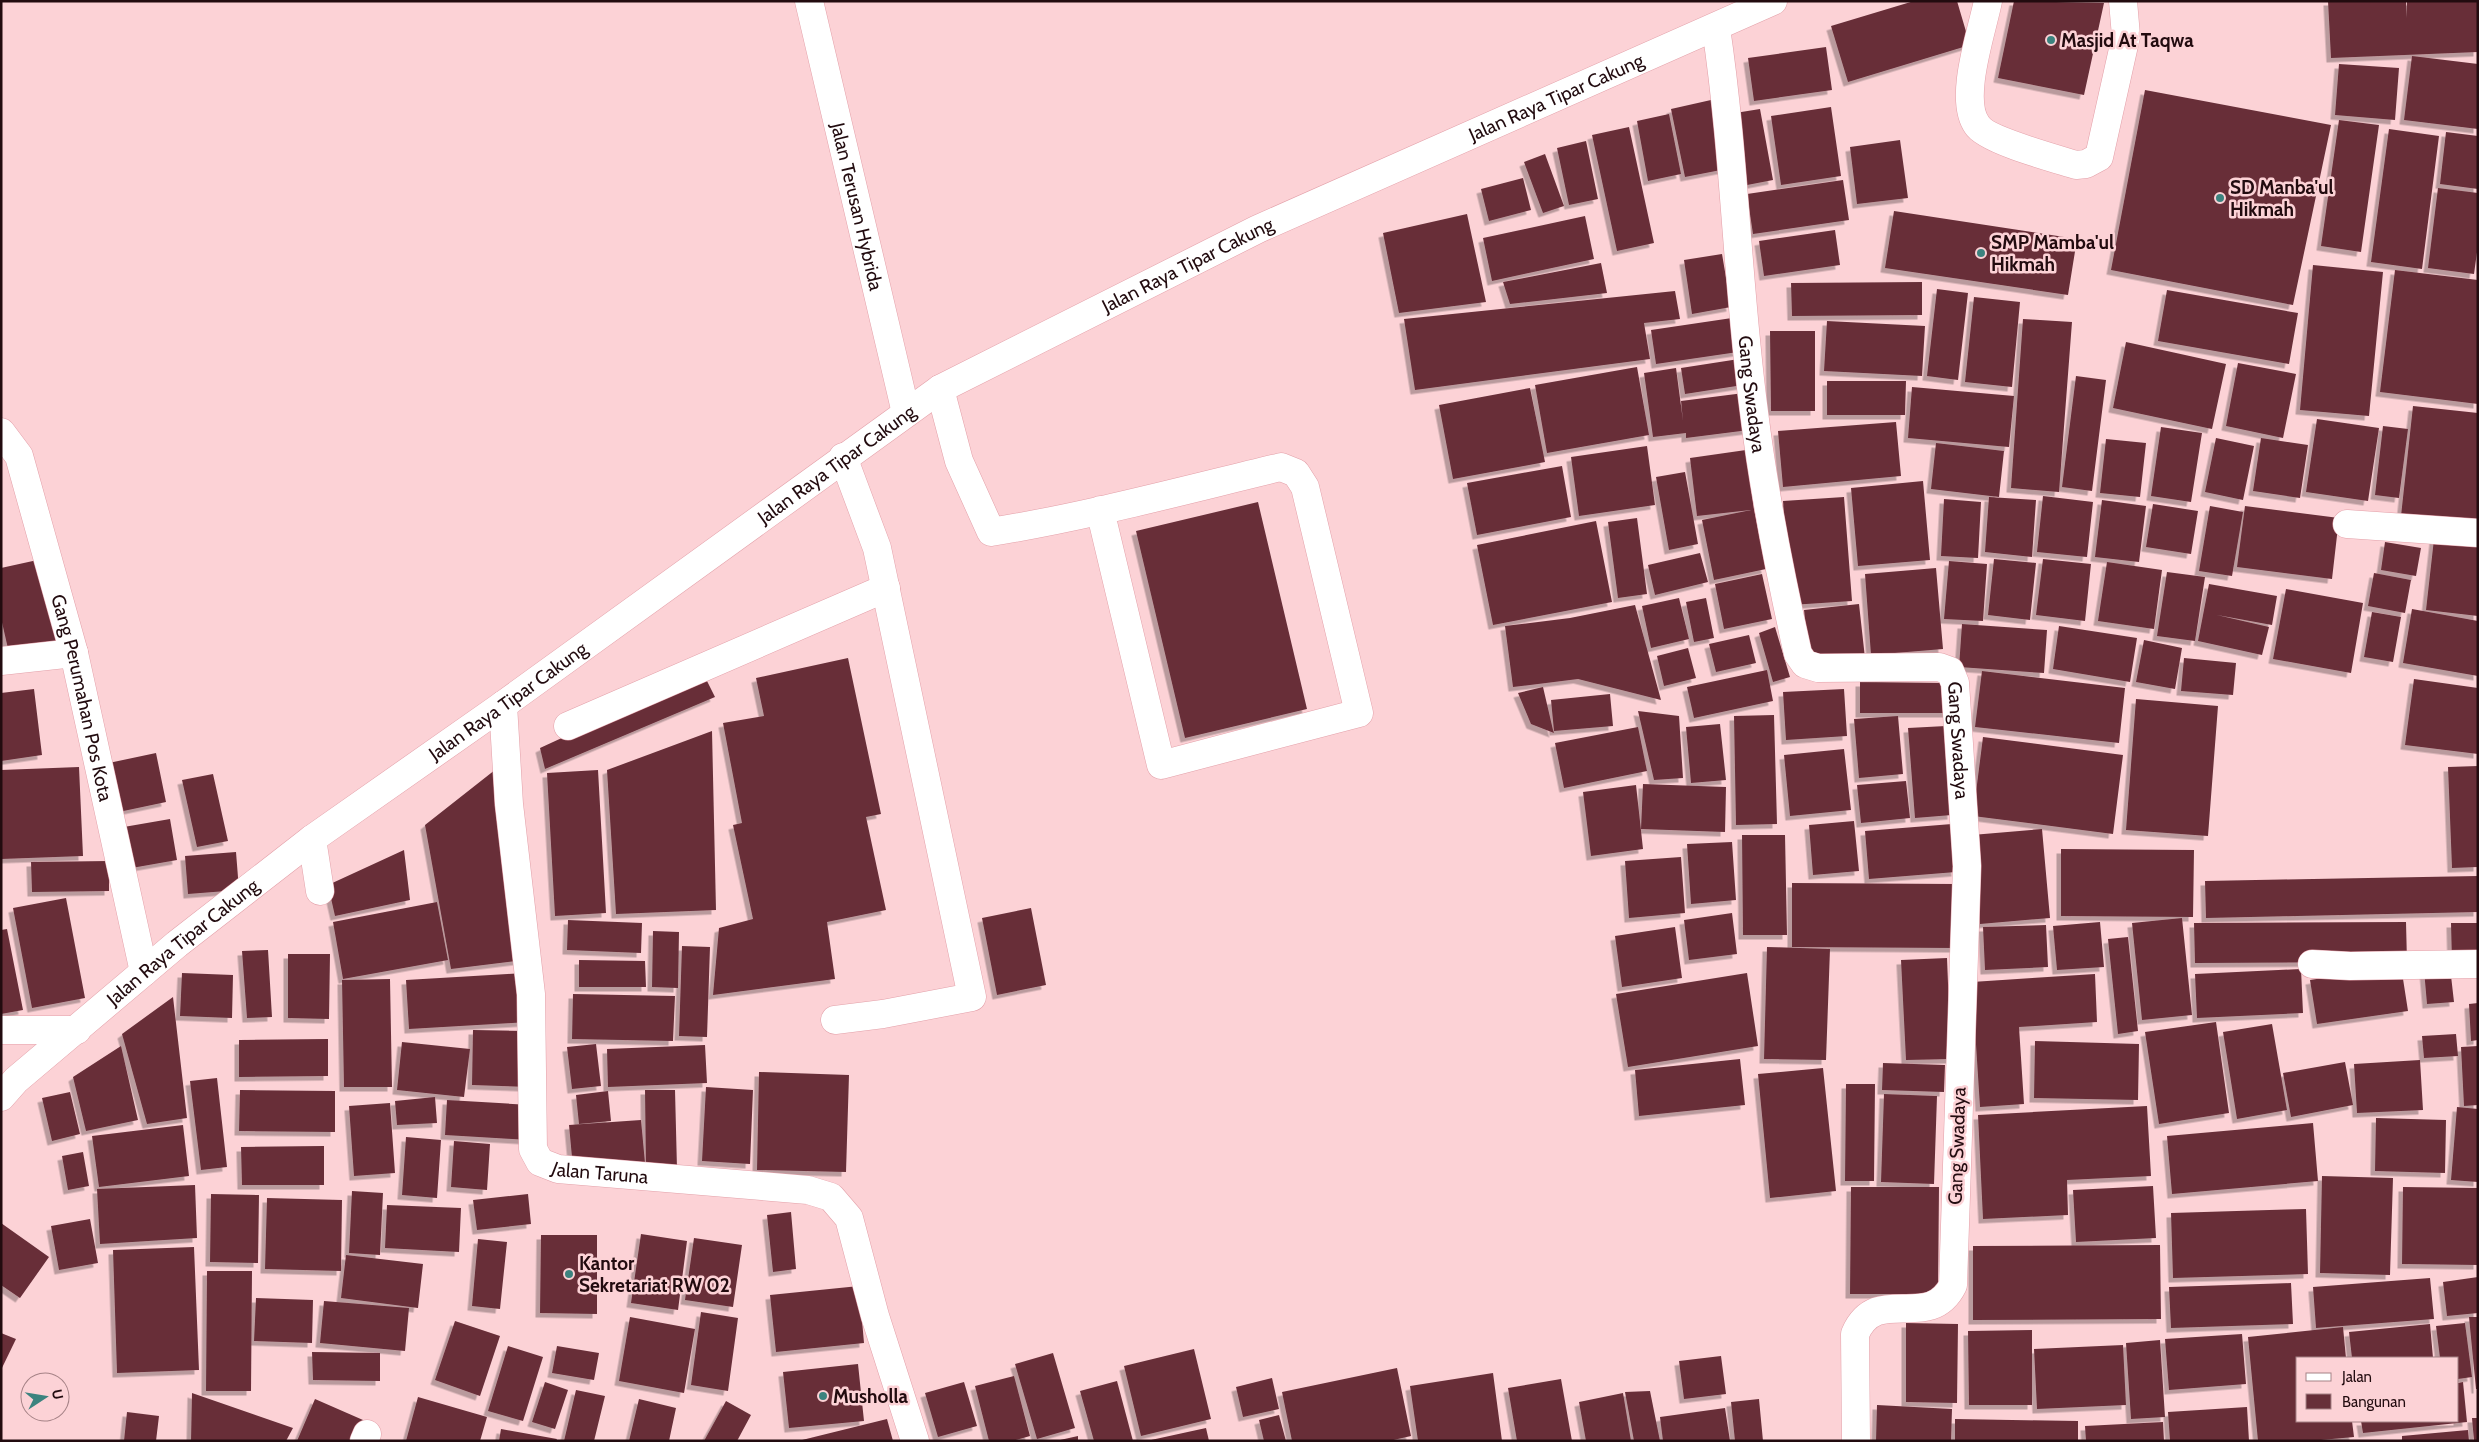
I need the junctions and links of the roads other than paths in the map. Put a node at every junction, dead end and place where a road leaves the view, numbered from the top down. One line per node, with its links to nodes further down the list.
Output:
1 (809, 1): 7 (street, Jalan Terusan Hybrida)
2 (1773, 1): 5 (street, Jalan Raya Tipar Cakung)
3 (1988, 1): 4 (street)
4 (2123, 1)
5 (1716, 28): 6 (street, Jalan Raya Tipar Cakung); 28 (street, Gang Swadaya)
6 (940, 389): 7 (street, Jalan Raya Tipar Cakung); 10 (street)
7 (906, 413): 9 (street, Jalan Raya Tipar Cakung)
8 (1, 432): 14 (street, Gang Perumahan Pos Kota)
9 (843, 457): 13 (street); 16 (street, Jalan Raya Tipar Cakung)
10 (1100, 510): 10 (street)
11 (2347, 524): 12 (street)
12 (2478, 533)
13 (886, 588): 17 (street); 23 (street)
14 (74, 653): 15 (street); 22 (street, Gang Perumahan Pos Kota)
15 (1, 662)
16 (503, 705): 18 (street, Jalan Raya Tipar Cakung); 27 (street, Jalan Taruna)
17 (568, 726)
18 (312, 839): 19 (street); 22 (street, Jalan Raya Tipar Cakung)
19 (320, 891)
20 (2312, 964): 21 (street)
21 (2478, 964)
22 (144, 972): 25 (street, Jalan Raya Tipar Cakung)
23 (835, 1020)
24 (1, 1030): 25 (street)
25 (77, 1030): 26 (street, Jalan Raya Tipar Cakung)
26 (1, 1097)
27 (915, 1441)
28 (1856, 1441)

